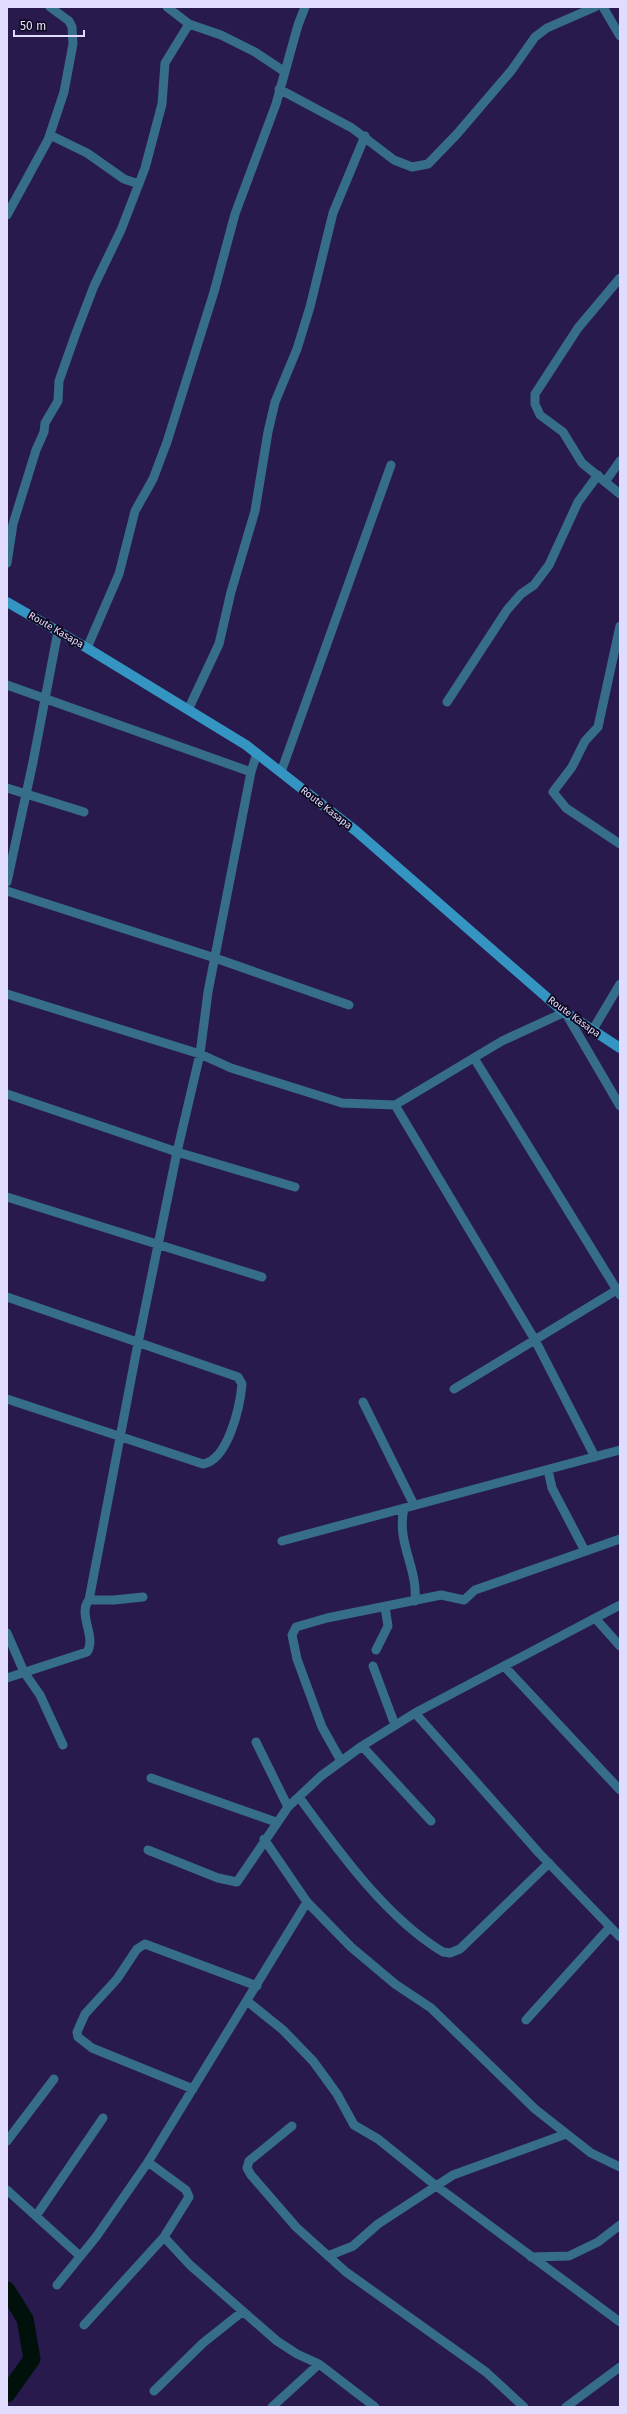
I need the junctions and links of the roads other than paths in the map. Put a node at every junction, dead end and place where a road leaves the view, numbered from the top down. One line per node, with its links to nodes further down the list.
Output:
1 (50, 7): 10 (street)
2 (167, 7): 6 (street)
3 (305, 7): 8 (street)
4 (595, 7): 11 (street)
5 (603, 7): 7 (street)
6 (189, 24): 8 (street); 12 (street)
7 (620, 36)
8 (285, 72): 9 (street)
9 (279, 89): 11 (street); 24 (street)
10 (50, 134): 12 (street); 13 (street)
11 (365, 136): 29 (street)
12 (139, 184): 20 (street)
13 (7, 215)
14 (620, 278): 17 (street)
15 (620, 461): 18 (street)
16 (391, 465): 32 (street)
17 (598, 475): 18 (street); 28 (street)
18 (606, 482): 19 (street)
19 (620, 494)
20 (7, 563)
21 (7, 602): 23 (main road, Route Kasapa)
22 (620, 626): 25 (street)
23 (58, 631): 24 (main road, Route Kasapa); 27 (street)
24 (87, 648): 29 (main road, Route Kasapa)
25 (618, 654): 36 (street)
26 (7, 685): 27 (street)
27 (46, 698): 31 (street); 34 (street)
28 (447, 702)
29 (188, 710): 30 (main road, Route Kasapa)
30 (256, 753): 31 (street); 32 (main road, Route Kasapa)
31 (251, 772): 39 (street)
32 (281, 772): 43 (main road, Route Kasapa)
33 (7, 788): 34 (street)
34 (26, 794): 35 (street); 37 (street)
35 (84, 812)
36 (620, 844)
37 (7, 882)
38 (7, 891): 39 (street)
39 (215, 958): 42 (street); 46 (street)
40 (620, 984): 44 (street)
41 (7, 994): 46 (street)
42 (349, 1005)
43 (565, 1012): 44 (main road, Route Kasapa); 47 (street); 50 (street)
44 (592, 1031): 45 (main road, Route Kasapa)
45 (620, 1048)
46 (200, 1054): 49 (street); 51 (street)
47 (474, 1058): 49 (street); 56 (street)
48 (7, 1094): 51 (street)
49 (395, 1105): 58 (street)
50 (620, 1106)
51 (177, 1152): 52 (street); 54 (street)
52 (295, 1187)
53 (7, 1197): 54 (street)
54 (159, 1245): 55 (street); 59 (street)
55 (262, 1277)
56 (619, 1291): 58 (street)
57 (7, 1297): 59 (street)
58 (535, 1340): 60 (street); 65 (street)
59 (138, 1343): 63 (street); 63 (street)
60 (454, 1389)
61 (7, 1399): 63 (street)
62 (363, 1402): 67 (street)
63 (121, 1436): 73 (street)
64 (620, 1450): 65 (street)
65 (595, 1457): 66 (street)
66 (548, 1470): 67 (street); 71 (street)
67 (414, 1505): 68 (street)
68 (404, 1508): 70 (street); 74 (street)
69 (620, 1539): 71 (street)
70 (282, 1541)
71 (585, 1551): 74 (street)
72 (143, 1597): 73 (street)
73 (89, 1600): 83 (street)
74 (415, 1601): 76 (street)
75 (620, 1604): 77 (street)
76 (384, 1607): 80 (street); 90 (street)
77 (595, 1618): 79 (street); 82 (street)
78 (7, 1633): 83 (street)
79 (620, 1646)
80 (376, 1650)
81 (373, 1666): 86 (street)
82 (504, 1666): 85 (street); 92 (street)
83 (24, 1672): 84 (street); 88 (street)
84 (7, 1678)
85 (415, 1713): 86 (street); 99 (street)
86 (395, 1725): 89 (street)
87 (256, 1742): 94 (street)
88 (63, 1745)
89 (362, 1746): 90 (street); 95 (street)
90 (341, 1762): 93 (street)
91 (151, 1778): 96 (street)
92 (620, 1790)
93 (299, 1797): 94 (street); 99 (street)
94 (288, 1807): 96 (street)
95 (431, 1821)
96 (276, 1822): 97 (street)
97 (264, 1839): 98 (street); 100 (street)
98 (148, 1850)
99 (549, 1863): 101 (street)
100 (307, 1902): 103 (street); 110 (street)
101 (610, 1927): 102 (street); 105 (street)
102 (620, 1937)
103 (256, 1986): 104 (street); 107 (street)
104 (247, 2001): 107 (street); 114 (street)
105 (526, 2020)
106 (54, 2079): 111 (street)
107 (193, 2089): 112 (street)
108 (103, 2118): 116 (street)
109 (292, 2126): 120 (street)
110 (566, 2134): 113 (street); 114 (street)
111 (7, 2141)
112 (148, 2162): 118 (street); 119 (street)
113 (620, 2167)
114 (435, 2185): 120 (street); 121 (street)
115 (7, 2190): 116 (street)
116 (36, 2216): 119 (street)
117 (620, 2225): 121 (street)
118 (164, 2237): 123 (street); 125 (street)
119 (80, 2256): 122 (street)
120 (328, 2256): 131 (street)
121 (531, 2257): 124 (street)
122 (57, 2284)
123 (242, 2312): 126 (street); 128 (street)
124 (620, 2322)
125 (84, 2325)
126 (319, 2364): 129 (street); 130 (street)
127 (620, 2367): 132 (street)
128 (154, 2391)
129 (272, 2407)
130 (375, 2407)
131 (524, 2407)
132 (566, 2407)

